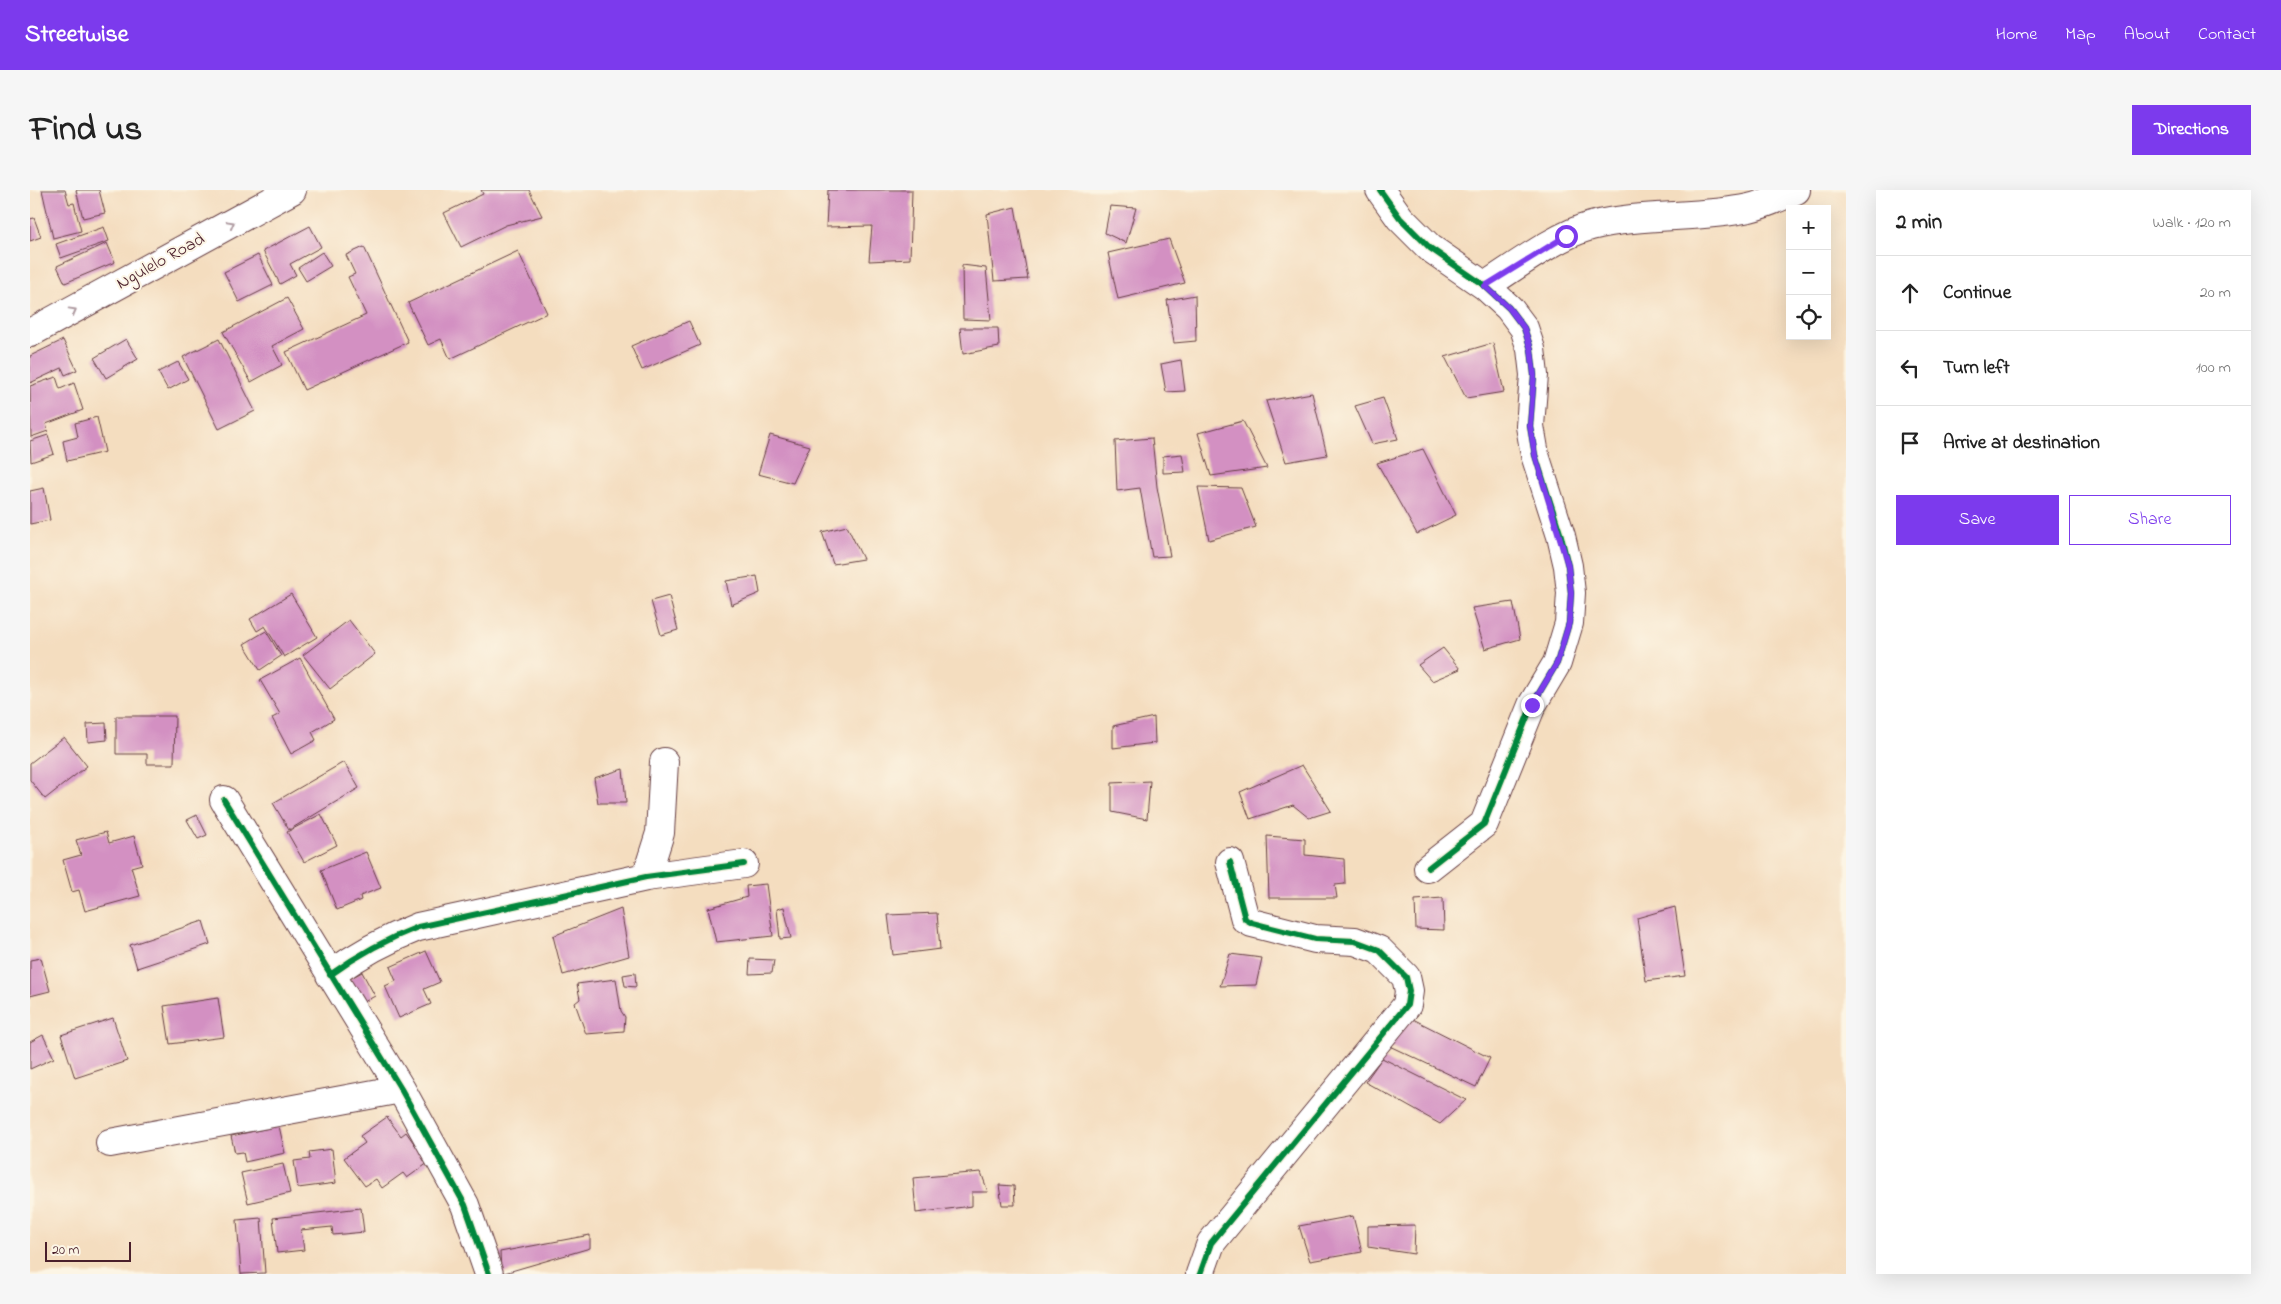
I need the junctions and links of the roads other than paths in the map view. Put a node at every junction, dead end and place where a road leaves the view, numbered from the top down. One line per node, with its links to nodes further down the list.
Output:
1 (292, 190): 5 (street, Ngulelo Road, one-way to 1)
2 (1380, 190): 4 (street)
3 (1796, 190): 4 (street)
4 (1485, 286): 10 (street)
5 (30, 333)
6 (664, 762): 11 (street)
7 (224, 800): 12 (street)
8 (1230, 862): 16 (street)
9 (744, 864): 11 (street)
10 (1428, 868)
11 (646, 877): 12 (street)
12 (330, 975): 13 (street)
13 (401, 1089): 14 (street); 15 (street)
14 (110, 1143)
15 (490, 1274)
16 (1200, 1274)

